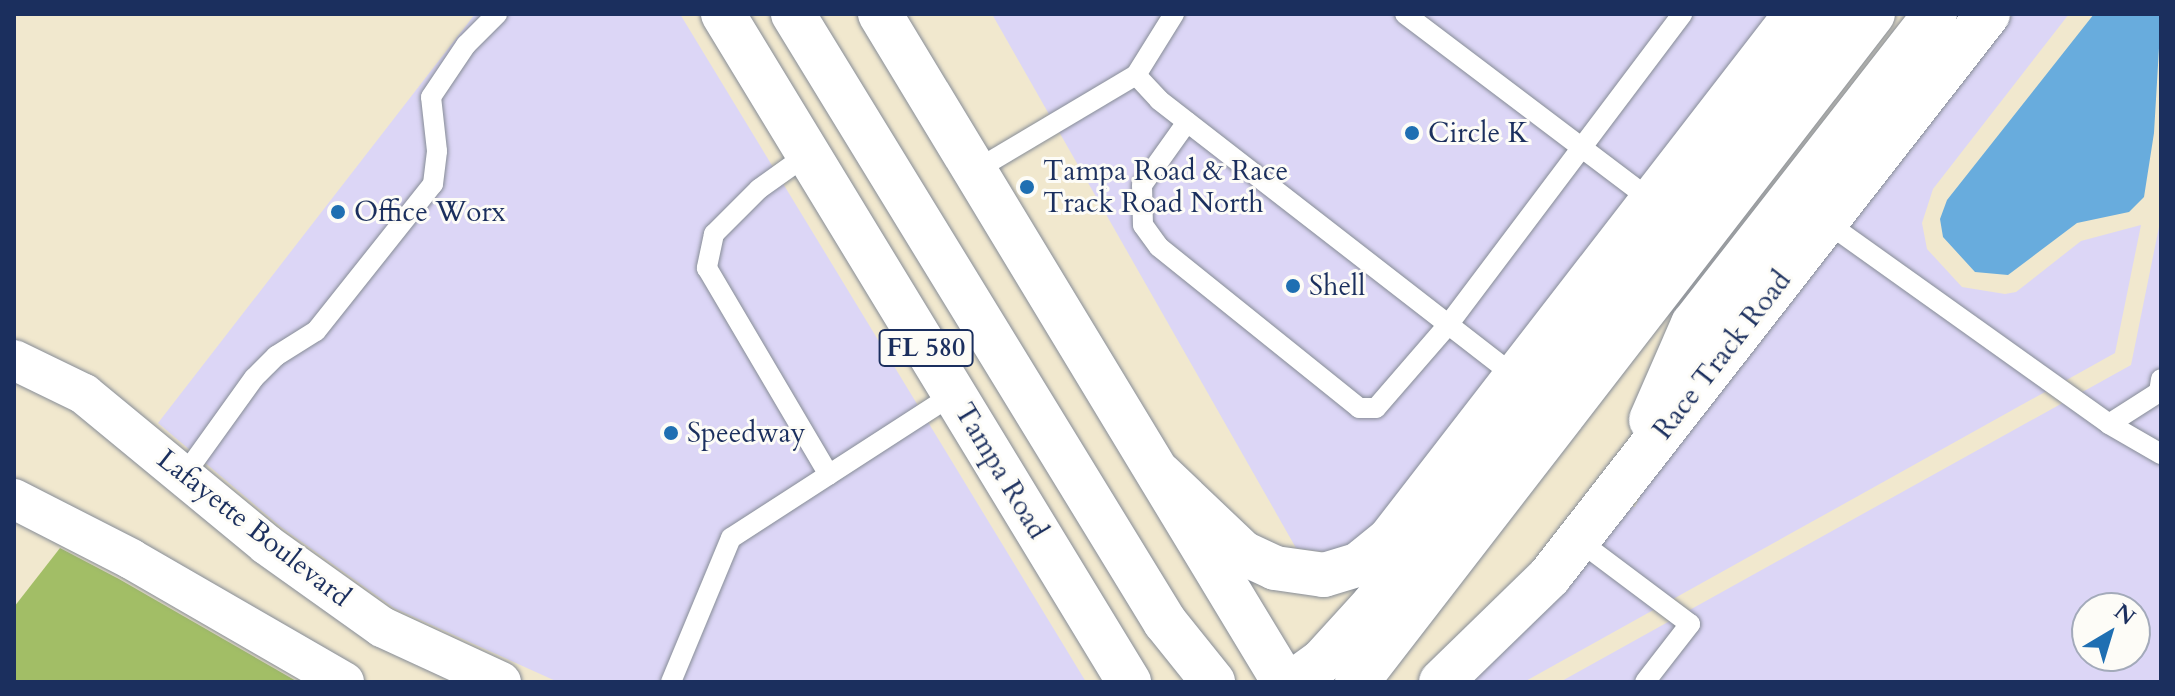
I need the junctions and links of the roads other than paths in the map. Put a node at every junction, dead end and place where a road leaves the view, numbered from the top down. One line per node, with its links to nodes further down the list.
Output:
1 (497, 14): 27 (lane)
2 (723, 14): 16 (main road, Tampa Road / FL 580)
3 (793, 14): 37 (main road)
4 (880, 14): 17 (main road)
5 (1174, 14): 13 (lane)
6 (1405, 14): 15 (lane)
7 (1682, 14): 15 (lane)
8 (1796, 14): 18 (main road)
9 (1835, 14): 39 (main road)
10 (1873, 14): 40 (main road)
11 (1935, 14): 30 (main road)
12 (1988, 14): 19 (main road, Race Track Road)
13 (1136, 75): 14 (lane); 17 (lane)
14 (1187, 122): 20 (lane); 20 (lane)
15 (1579, 146): 18 (lane); 20 (lane)
16 (808, 154): 24 (main road, Tampa Road / FL 580); 29 (lane)
17 (976, 170): 28 (main road)
18 (1652, 201): 22 (main road)
19 (1826, 222): 25 (lane); 30 (main road, Race Track Road)
20 (1448, 325): 22 (lane)
21 (14, 360): 27 (street, Lafayette Boulevard)
22 (1516, 377): 28 (main road)
23 (2161, 379): 25 (lane)
24 (954, 394): 29 (lane); 36 (main road, Tampa Road / FL 580)
25 (2109, 424): 26 (lane)
26 (2161, 454)
27 (185, 474): 34 (street, Lafayette Boulevard)
28 (1160, 474): 38 (main road)
29 (829, 475): 35 (lane)
30 (1625, 481): 32 (main road, Race Track Road)
31 (14, 499): 33 (street)
32 (1578, 540): 41 (main road, Race Track Road); 42 (lane)
33 (344, 682)
34 (501, 682)
35 (671, 682)
36 (1129, 682)
37 (1213, 682)
38 (1284, 682)
39 (1293, 682)
40 (1357, 682)
41 (1441, 682)
42 (1645, 682)

